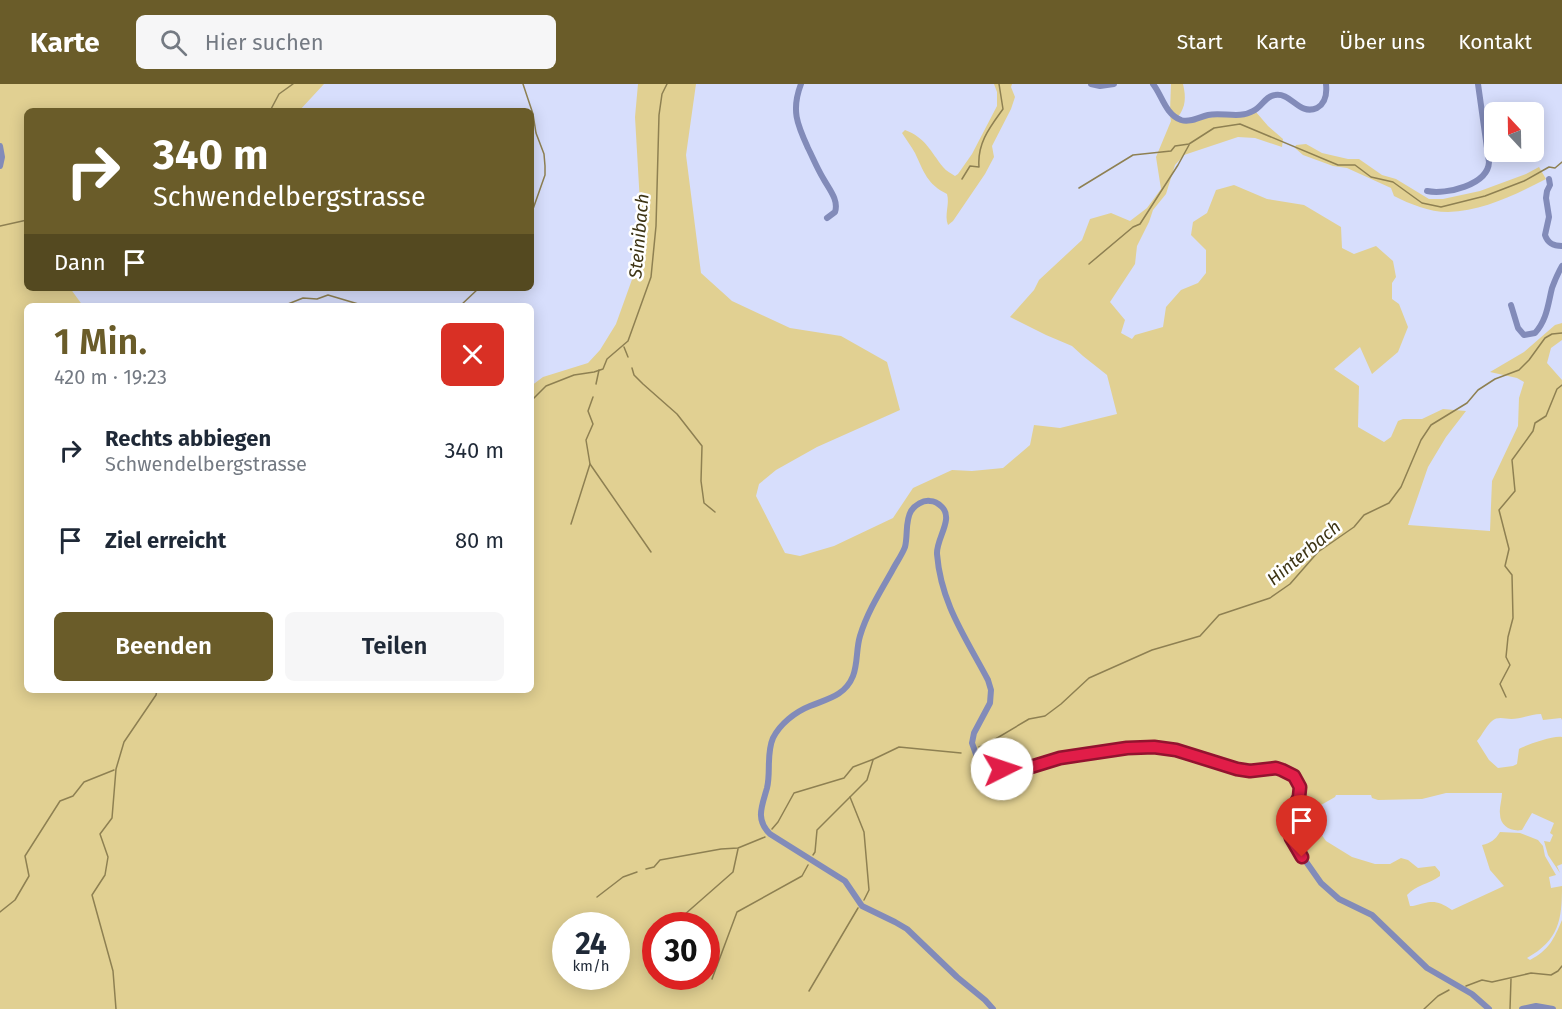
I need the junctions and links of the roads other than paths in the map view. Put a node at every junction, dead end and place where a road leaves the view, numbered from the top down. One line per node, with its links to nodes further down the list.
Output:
1 (801, 84): 11 (street)
2 (1091, 84): 3 (street)
3 (1114, 84)
4 (1152, 84): 5 (street)
5 (1326, 84)
6 (1478, 84): 10 (street)
7 (0, 146): 8 (street)
8 (0, 166)
9 (1549, 179): 12 (street)
10 (1427, 192)
11 (827, 218)
12 (1562, 246)
13 (1562, 266): 14 (street)
14 (1511, 305)
15 (993, 1009): 16 (street)
16 (1489, 1009)
17 (1522, 1009): 18 (street)
18 (1553, 1009)

